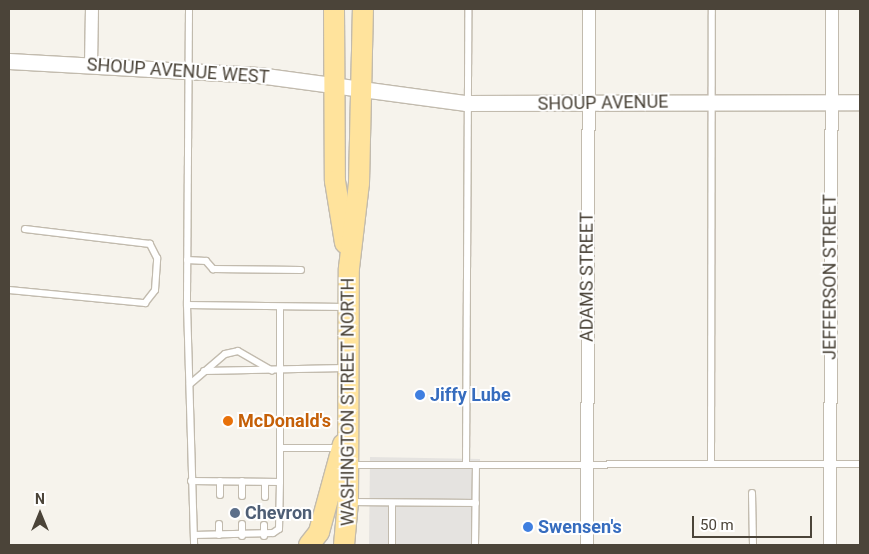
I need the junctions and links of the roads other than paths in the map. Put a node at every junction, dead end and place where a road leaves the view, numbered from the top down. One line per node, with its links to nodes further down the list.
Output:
1 (92, 9): 10 (street)
2 (189, 9): 11 (lane)
3 (334, 9): 12 (main road, WASHINGTON STREET NORTH)
4 (363, 9): 12 (main road, WASHINGTON STREET NORTH)
5 (468, 9): 16 (lane)
6 (589, 9): 17 (street, ADAMS STREET)
7 (712, 9): 13 (lane)
8 (832, 9): 14 (street, JEFFERSON STREET)
9 (9, 61): 10 (street, SHOUP AVENUE WEST)
10 (91, 65): 11 (street, SHOUP AVENUE WEST)
11 (189, 70): 12 (street, SHOUP AVENUE WEST); 19 (lane)
12 (348, 88): 16 (street, SHOUP AVENUE); 20 (main road, WASHINGTON STREET NORTH); 20 (main road, WASHINGTON STREET NORTH)
13 (711, 101): 14 (street, SHOUP AVENUE); 17 (street, SHOUP AVENUE); 36 (lane)
14 (831, 102): 15 (street, SHOUP AVENUE); 37 (street, JEFFERSON STREET)
15 (860, 102)
16 (466, 103): 17 (street, SHOUP AVENUE); 33 (lane)
17 (588, 104): 35 (street, ADAMS STREET)
18 (25, 229): 22 (lane)
19 (187, 260): 21 (lane); 23 (lane)
20 (349, 268): 25 (main road, WASHINGTON STREET NORTH)
21 (301, 270)
22 (9, 290)
23 (186, 306): 24 (lane); 30 (lane)
24 (280, 307): 25 (lane); 27 (lane)
25 (349, 307): 26 (main road, WASHINGTON STREET NORTH)
26 (349, 368): 27 (lane); 32 (main road, WASHINGTON STREET NORTH)
27 (280, 369): 28 (lane); 31 (lane)
28 (272, 371): 29 (lane); 29 (lane)
29 (204, 372): 30 (lane)
30 (190, 384): 39 (lane)
31 (280, 448): 32 (lane); 43 (lane)
32 (346, 449): 33 (lane); 48 (main road, WASHINGTON STREET NORTH); 60 (main road)
33 (466, 464): 34 (lane)
34 (476, 464): 35 (lane); 50 (lane)
35 (587, 464): 36 (lane); 63 (street, ADAMS STREET)
36 (710, 464): 37 (lane)
37 (828, 464): 38 (lane); 65 (street, JEFFERSON STREET)
38 (860, 464)
39 (192, 481): 40 (lane); 54 (lane)
40 (220, 481): 41 (lane); 45 (lane)
41 (242, 481): 42 (lane); 46 (lane)
42 (265, 482): 43 (lane); 47 (lane)
43 (280, 482): 57 (lane)
44 (752, 493): 64 (lane)
45 (220, 495)
46 (242, 496)
47 (265, 497)
48 (348, 502): 49 (lane); 58 (main road, WASHINGTON STREET NORTH)
49 (392, 503): 50 (lane); 61 (lane)
50 (476, 503): 62 (lane)
51 (219, 524): 55 (lane)
52 (242, 524): 56 (lane)
53 (264, 525): 57 (lane)
54 (194, 535): 55 (lane); 59 (lane)
55 (219, 535): 56 (lane)
56 (242, 536): 57 (lane)
57 (264, 536)
58 (348, 543)
59 (194, 545)
60 (309, 545)
61 (392, 545)
62 (475, 545)
63 (587, 545)
64 (753, 545)
65 (830, 545)

